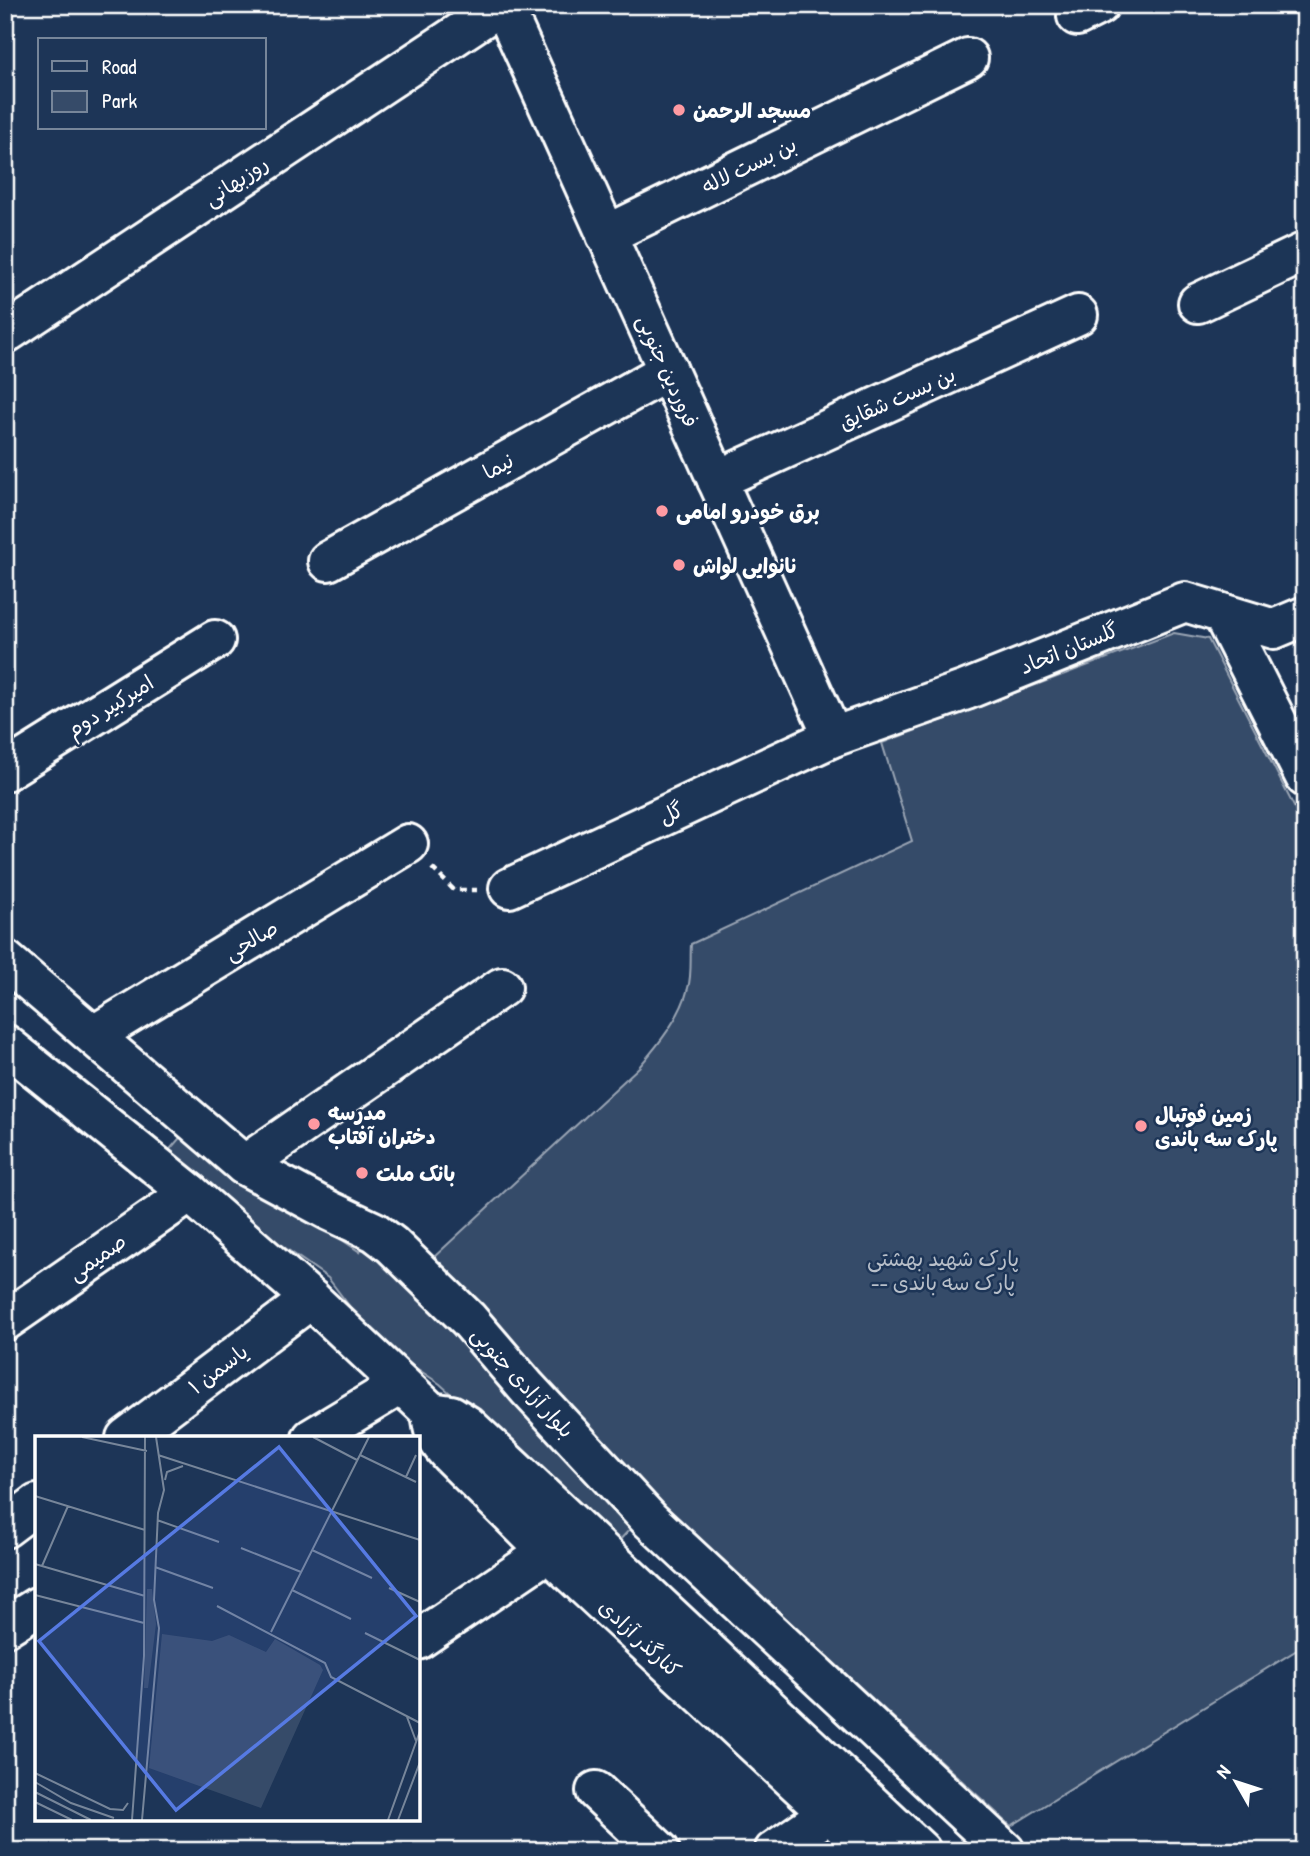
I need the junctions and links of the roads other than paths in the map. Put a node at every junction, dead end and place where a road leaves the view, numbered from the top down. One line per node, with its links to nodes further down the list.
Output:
1 (502, 5): 3 (street, فروردین جنوبی); 7 (street, روزبهانی)
2 (968, 58): 3 (street, بن بست لاله)
3 (606, 234): 8 (street, فروردین جنوبی)
4 (1305, 252): 5 (street)
5 (1198, 303)
6 (1078, 316): 9 (street, بن بست شقایق)
7 (5, 334)
8 (668, 370): 9 (street, فروردین جنوبی); 10 (street, نیما)
9 (717, 480): 14 (street, فروردین جنوبی)
10 (328, 561)
11 (1222, 613): 12 (street, گلستان اتحاد); 14 (street, گلستان اتحاد); 16 (street)
12 (1305, 616)
13 (215, 640): 15 (street, امیرکبیر دوم)
14 (833, 737): 18 (street, گل)
15 (5, 771)
16 (1305, 777)
17 (408, 844): 21 (street, صالحی)
18 (509, 888)
19 (5, 960): 21 (street, بلوار آزادی جنوبی)
20 (502, 987): 23 (street)
21 (94, 1035): 23 (street, بلوار آزادی جنوبی)
22 (5, 1044): 24 (street)
23 (244, 1165): 43 (street, بلوار آزادی جنوبی)
24 (190, 1193): 25 (street); 26 (street, صمیمی)
25 (311, 1299): 27 (street); 29 (street, یاسمن ۱)
26 (5, 1321)
27 (400, 1385): 28 (street); 30 (street)
28 (431, 1412): 33 (street, کنارگذر آزادی); 42 (street)
29 (129, 1436)
30 (315, 1436)
31 (35, 1506): 32 (street)
32 (5, 1528)
33 (548, 1552): 36 (street); 38 (street, کنارگذر آزادی)
34 (35, 1607): 35 (street)
35 (5, 1627)
36 (420, 1639)
37 (596, 1791): 39 (street)
38 (829, 1813): 40 (street); 41 (street, کنارگذر آزادی)
39 (660, 1851)
40 (775, 1851)
41 (870, 1851)
42 (920, 1851)
43 (1005, 1851)

